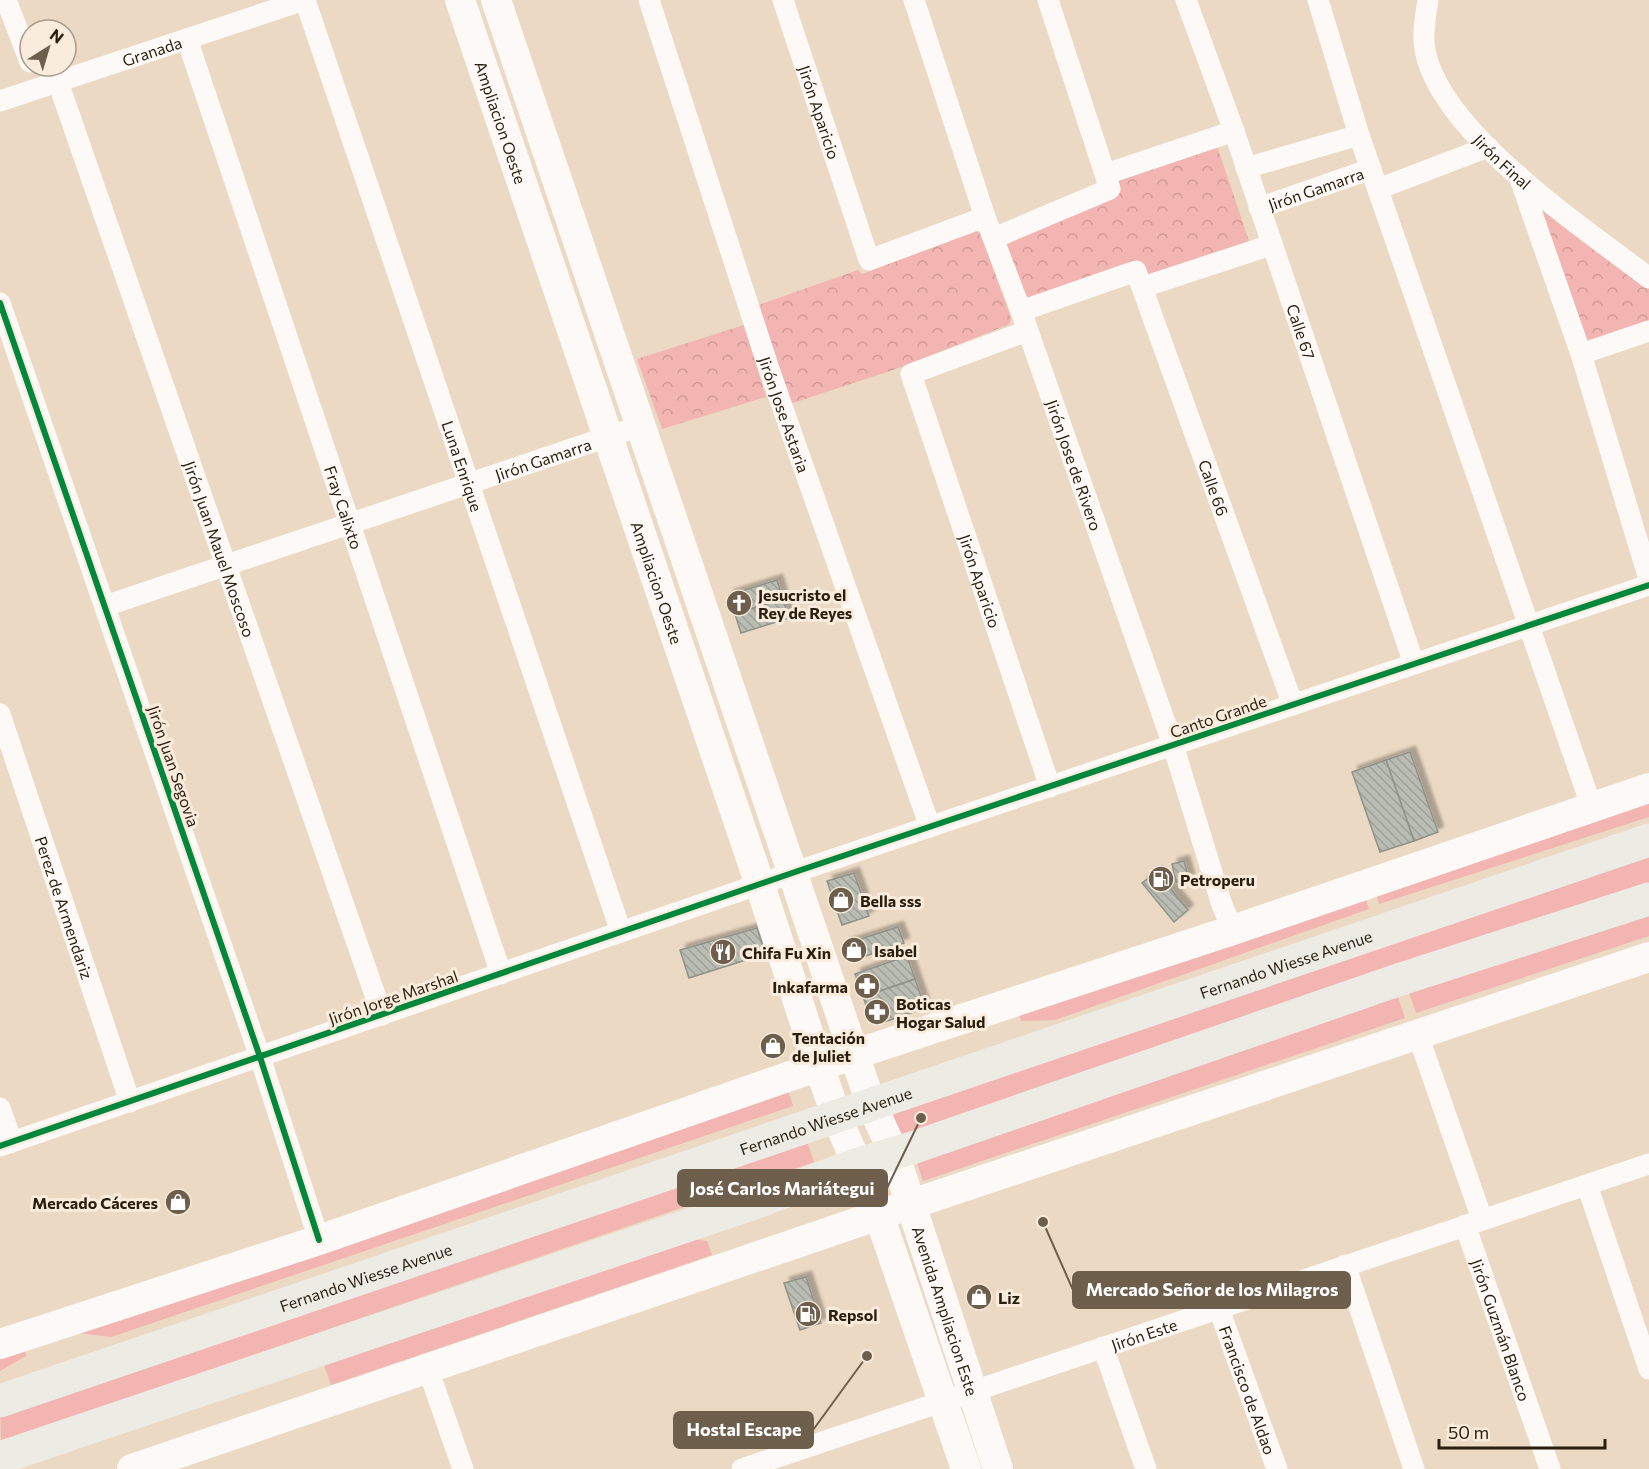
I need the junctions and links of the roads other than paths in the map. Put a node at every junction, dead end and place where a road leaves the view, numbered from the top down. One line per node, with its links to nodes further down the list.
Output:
1 (6, 0): 12 (street, Jirón Juan Mauel Moscoso)
2 (304, 0): 13 (street, Granada); 37 (street, Luna Enrique)
3 (460, 0): 36 (main road, Ampliacion Oeste)
4 (496, 0): 35 (main road, Ampliacion Oeste)
5 (649, 0): 51 (street, Jirón Jose Astaria)
6 (783, 0): 25 (street, Jirón Aparicio)
7 (914, 0): 25 (street, Jirón Jose de Rivero)
8 (1047, 0): 23 (street)
9 (1186, 0): 17 (street, Calle 67)
10 (1318, 0): 18 (street)
11 (1428, 0): 19 (street, Jirón Final)
12 (18, 31)
13 (187, 39): 15 (street, Granada); 38 (street, Fray Calixto)
14 (43, 78): 15 (street, Jirón Juan Mauel Moscoso)
15 (49, 85): 16 (street, Granada); 39 (street, Jirón Juan Mauel Moscoso)
16 (0, 101)
17 (1234, 131): 20 (street, Calle 67); 23 (street)
18 (1359, 135): 20 (street); 22 (street)
19 (1488, 147): 21 (street, Jirón Final); 22 (street, Jirón Gamarra)
20 (1246, 168): 24 (street, Calle 67)
21 (1520, 176): 28 (street, Jirón Final); 34 (street)
22 (1375, 179): 24 (street, Jirón Gamarra); 43 (street)
23 (1108, 181): 26 (street)
24 (1259, 208): 27 (street, Calle 67)
25 (985, 217): 26 (street, Jirón Jose de Rivero)
26 (994, 238): 31 (street, Jirón Jose de Rivero)
27 (1271, 245): 29 (street); 44 (street, Calle 67)
28 (1649, 278)
29 (1140, 279): 31 (street); 45 (street, Calle 66)
30 (0, 303): 42 (street, Jirón Juan Segovia)
31 (1021, 311): 32 (street, Jirón Jose de Rivero)
32 (1027, 331): 47 (street, Jirón Jose de Rivero); 48 (street, Jirón Aparicio)
33 (1649, 331): 34 (street)
34 (1581, 354): 40 (street)
35 (640, 426): 36 (street, Jirón Gamarra); 53 (main road, Ampliacion Oeste)
36 (608, 437): 37 (street, Jirón Gamarra); 54 (main road, Ampliacion Oeste)
37 (469, 484): 38 (street, Jirón Gamarra); 57 (street, Luna Enrique)
38 (350, 524): 39 (street, Jirón Gamarra); 59 (street, Fray Calixto)
39 (226, 566): 42 (street, Jirón Gamarra); 60 (street, Jirón Juan Mauel Moscoso)
40 (1649, 579)
41 (1649, 585): 43 (street, Canto Grande)
42 (105, 606): 63 (street, Jirón Juan Segovia)
43 (1530, 625): 44 (street, Canto Grande); 50 (street)
44 (1414, 664): 45 (street, Canto Grande)
45 (1293, 705): 47 (street, Canto Grande)
46 (0, 714): 65 (street, Perez de Armendariz)
47 (1173, 745): 48 (street, Canto Grande); 56 (street, Jirón Jose de Rivero)
48 (1050, 787): 51 (street, Canto Grande)
49 (1649, 788): 50 (main road)
50 (1592, 808): 56 (main road)
51 (930, 827): 53 (street, Canto Grande)
52 (1649, 840): 66 (main road, Fernando Wiesse Avenue)
53 (795, 872): 54 (street, Jirón Jorge Marshal); 62 (main road, Ampliacion Oeste)
54 (760, 885): 57 (street, Jirón Jorge Marshal); 64 (main road, Ampliacion Oeste)
55 (1649, 898): 70 (main road)
56 (1233, 930): 62 (main road)
57 (621, 932): 59 (street, Jirón Jorge Marshal)
58 (1649, 957): 61 (main road)
59 (501, 974): 60 (street, Jirón Jorge Marshal)
60 (382, 1015): 63 (street, Jirón Jorge Marshal)
61 (1418, 1035): 74 (main road); 76 (street, Jirón Guzmán Blanco)
62 (855, 1056): 64 (main road); 66 (main road, Ampliacion Oeste)
63 (260, 1057): 65 (street, Jirón Jorge Marshal); 77 (street, Jirón Juan Segovia)
64 (819, 1066): 68 (main road, Ampliacion Oeste); 77 (main road)
65 (130, 1102): 69 (street, Jirón Jorge Marshal)
66 (871, 1104): 68 (main road, Fernando Wiesse Avenue); 70 (main road, Ampliacion Oeste)
67 (0, 1108): 69 (street)
68 (836, 1115): 71 (main road, Ampliacion Oeste); 85 (main road, Fernando Wiesse Avenue)
69 (6, 1144)
70 (894, 1153): 71 (main road); 74 (main road, Avenida Ampliacion Este)
71 (858, 1164): 75 (main road, Avenida Ampliacion Este); 87 (main road)
72 (1649, 1164): 73 (street, Jirón Este)
73 (1587, 1185): 76 (street, Jirón Este); 83 (street)
74 (912, 1205): 75 (main road); 84 (main road, Avenida Ampliacion Este)
75 (879, 1215): 82 (main road); 86 (main road, Avenida Ampliacion Este)
76 (1474, 1222): 78 (street, Jirón Este); 97 (street, Jirón Guzmán Blanco)
77 (319, 1240): 80 (main road)
78 (1345, 1265): 79 (street, Jirón Este); 96 (street)
79 (1219, 1309): 81 (street, Jirón Este); 95 (street, Francisco de Aldao)
80 (0, 1344)
81 (1103, 1347): 84 (street, Jirón Este); 94 (street)
82 (428, 1368): 89 (main road); 90 (street)
83 (1649, 1369)
84 (971, 1391): 86 (street, Jirón Este); 93 (main road, Avenida Ampliacion Este)
85 (0, 1401)
86 (943, 1401): 88 (street, Jirón Este); 92 (main road, Avenida Ampliacion Este)
87 (0, 1458)
88 (793, 1461): 91 (street, Jirón Este)
89 (132, 1469)
90 (463, 1469)
91 (741, 1469)
92 (966, 1469)
93 (998, 1469)
94 (1146, 1469)
95 (1277, 1469)
96 (1414, 1469)
97 (1551, 1469)

